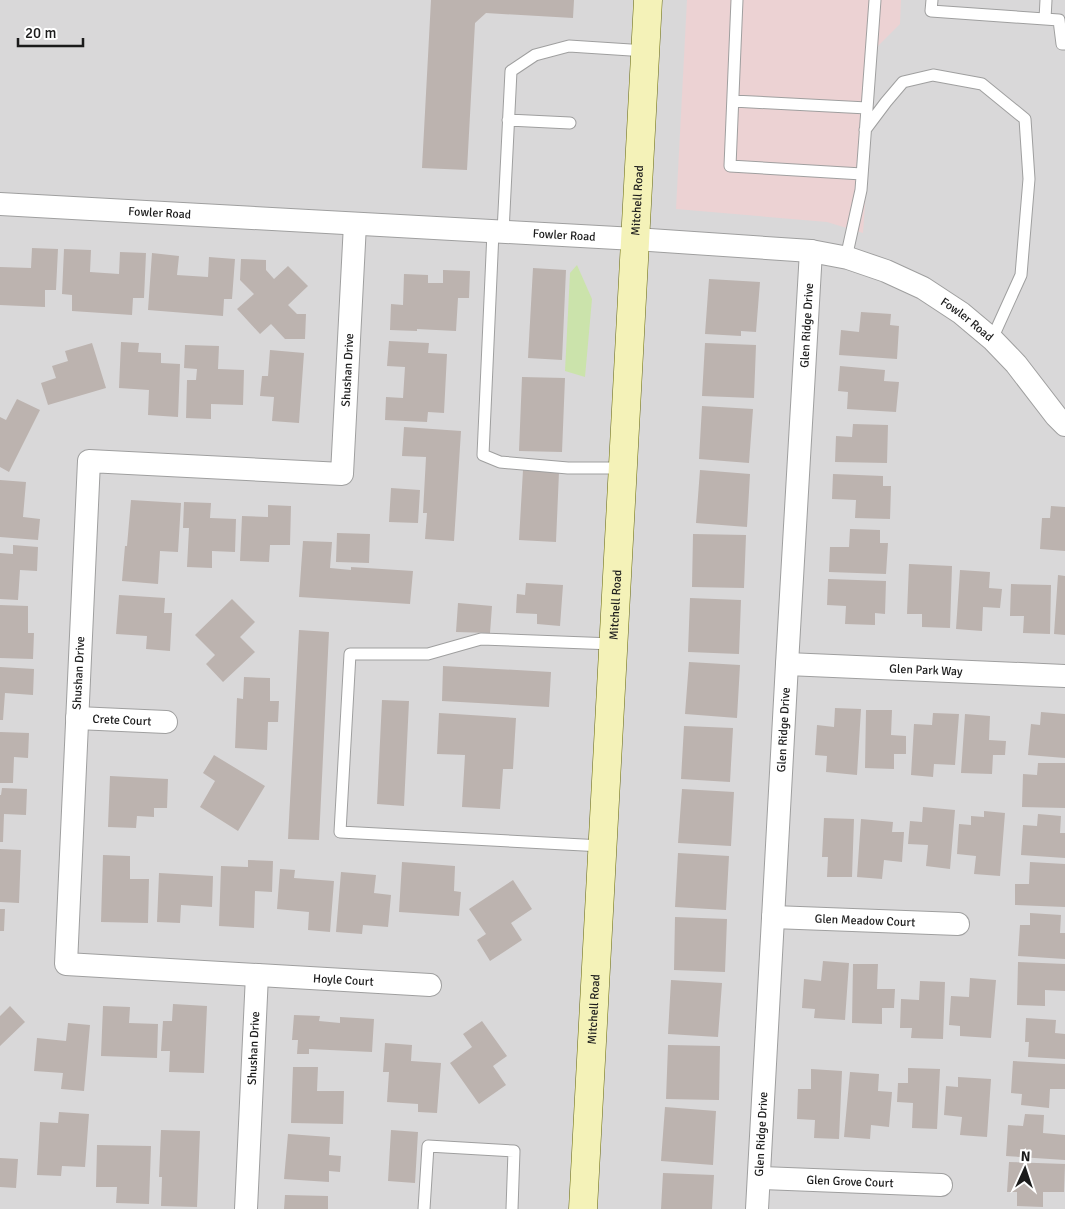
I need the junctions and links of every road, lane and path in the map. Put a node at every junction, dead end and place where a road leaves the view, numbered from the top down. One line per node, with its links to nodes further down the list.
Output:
1 (648, 0): 8 (main road, Mitchell Road)
2 (737, 0): 9 (lane)
3 (875, 0): 10 (lane)
4 (932, 0): 6 (lane)
5 (1046, 0): 6 (lane)
6 (1045, 19): 7 (lane)
7 (1065, 44)
8 (646, 51): 11 (lane); 18 (main road, Mitchell Road)
9 (733, 101): 10 (lane); 14 (lane)
10 (867, 108): 13 (lane)
11 (508, 120): 12 (lane); 17 (lane)
12 (570, 123)
13 (865, 130): 14 (lane); 21 (lane)
14 (862, 174): 20 (lane)
15 (0, 204): 16 (street, Fowler Road)
16 (355, 224): 17 (street, Fowler Road); 27 (street, Shushan Drive)
17 (498, 232): 18 (street, Fowler Road); 23 (lane)
18 (636, 239): 19 (street, Fowler Road); 23 (main road, Mitchell Road)
19 (811, 251): 20 (street, Fowler Road); 25 (street, Glen Ridge Drive)
20 (846, 258): 21 (street, Fowler Road)
21 (992, 339): 22 (street, Fowler Road)
22 (1065, 425)
23 (623, 468): 24 (main road, Mitchell Road)
24 (613, 644): 29 (main road, Mitchell Road); 29 (lane)
25 (787, 664): 26 (street, Glen Park Way); 30 (street, Glen Ridge Drive)
26 (1065, 676)
27 (77, 718): 28 (street, Crete Court); 32 (street, Shushan Drive)
28 (166, 722)
29 (602, 846): 39 (main road, Mitchell Road)
30 (773, 917): 31 (street, Glen Meadow Court); 34 (street, Glen Ridge Drive)
31 (958, 924)
32 (257, 975): 33 (street, Hoyle Court); 36 (street, Shushan Drive)
33 (430, 985)
34 (759, 1178): 35 (street, Glen Grove Court); 40 (street, Glen Ridge Drive)
35 (941, 1185)
36 (246, 1209)
37 (424, 1209): 38 (lane)
38 (512, 1209)
39 (583, 1209)
40 (758, 1209)

